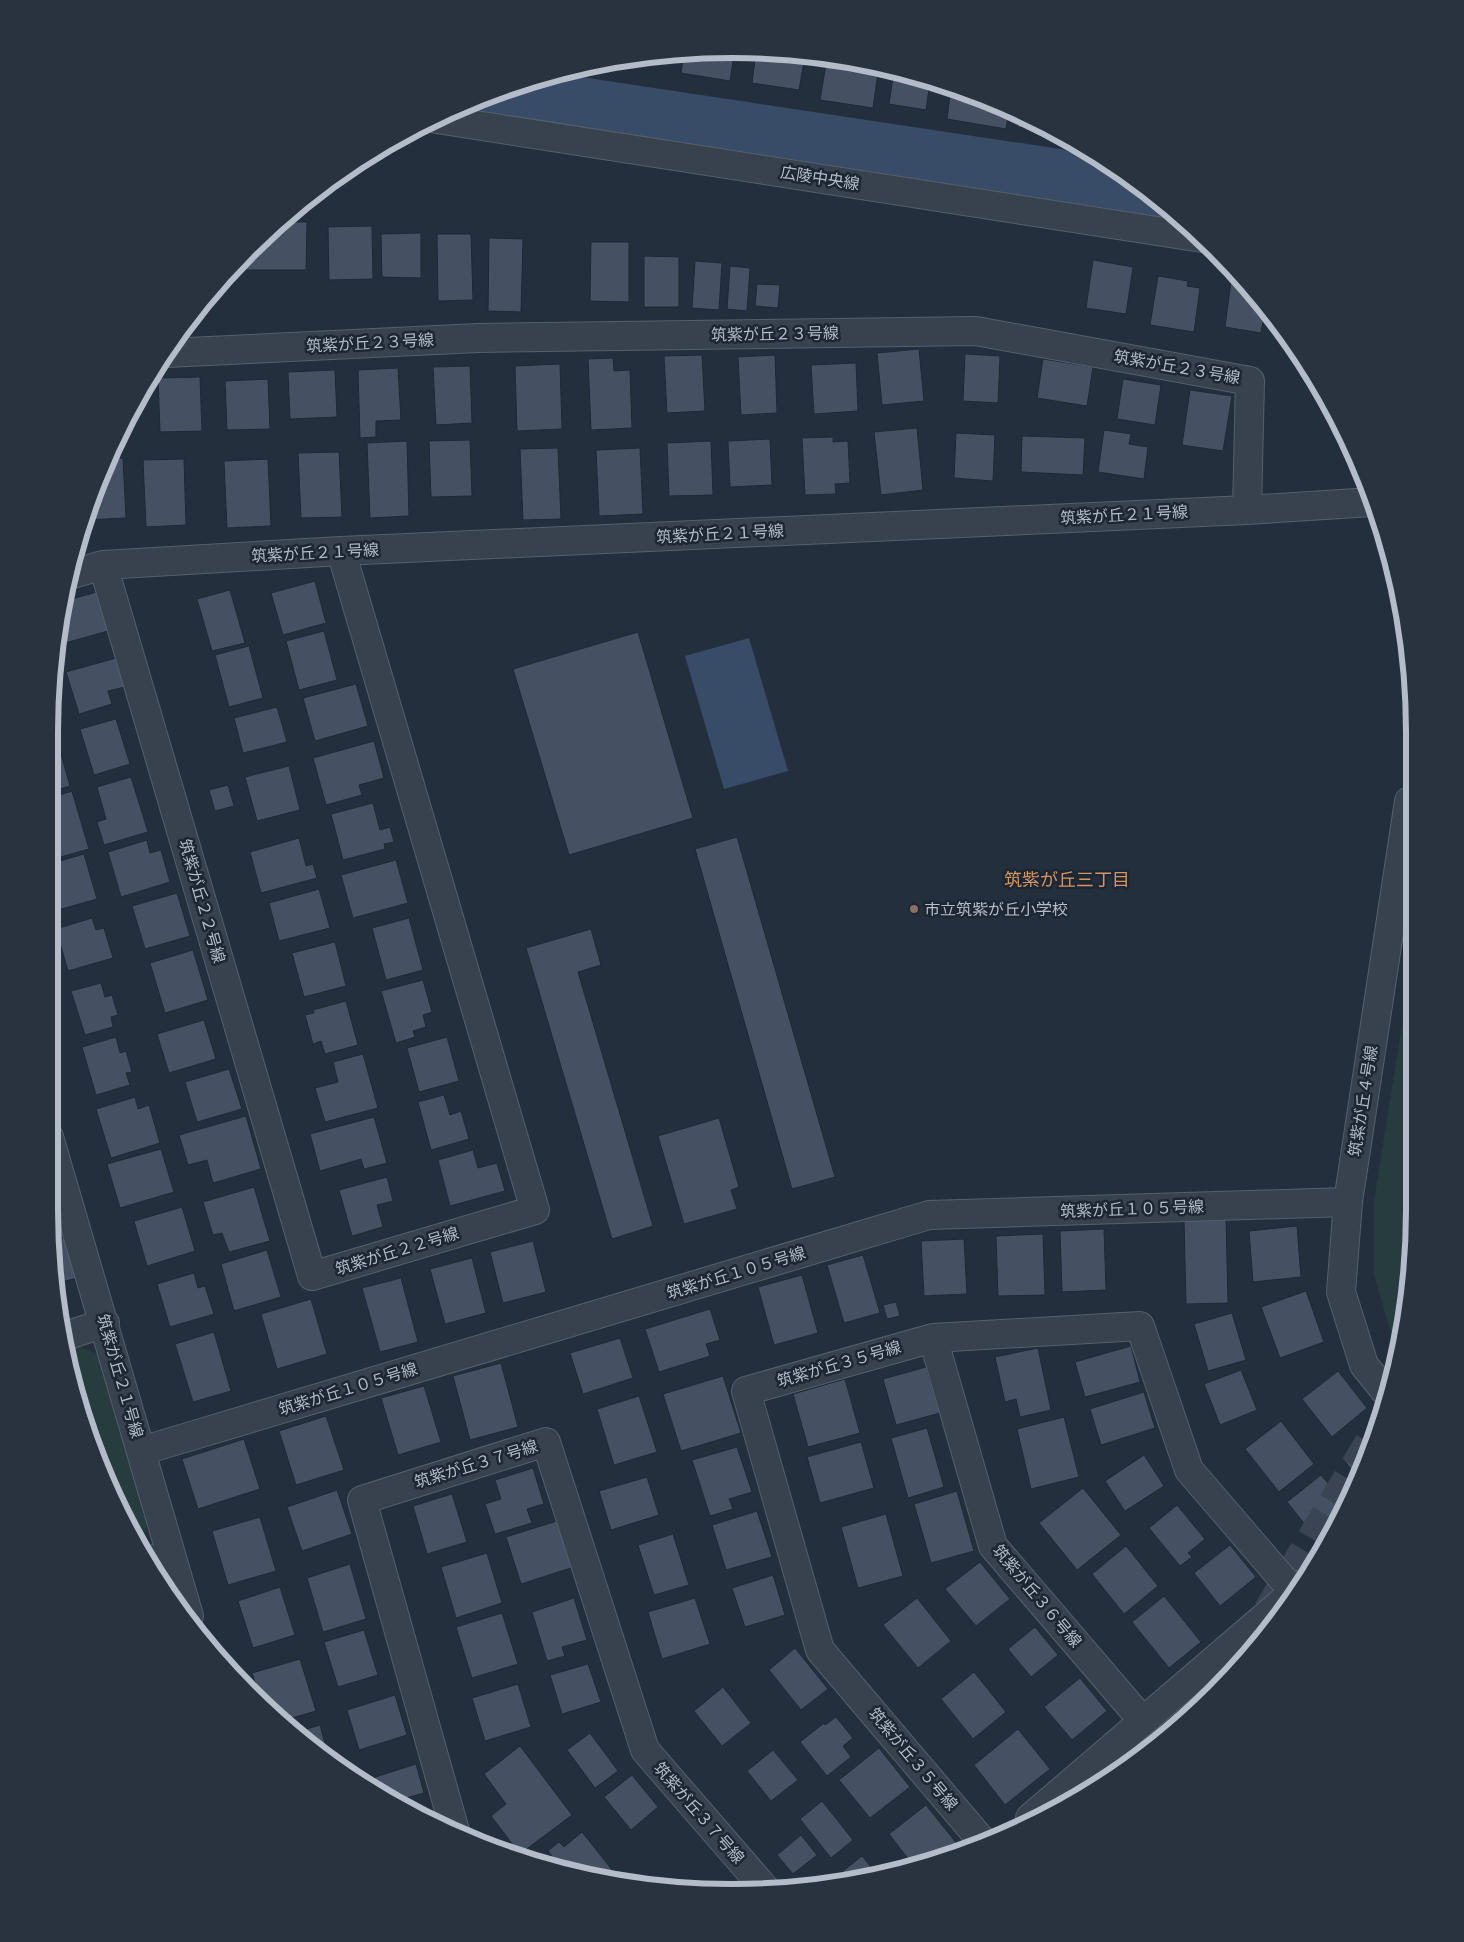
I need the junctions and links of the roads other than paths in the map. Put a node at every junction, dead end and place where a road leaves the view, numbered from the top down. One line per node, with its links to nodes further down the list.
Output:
1 (450, 120): 2 (street, 広陵中央線)
2 (1189, 236)
3 (174, 353): 5 (street, 筑紫が丘２３号線)
4 (1366, 502): 5 (street, 筑紫が丘２１号線)
5 (1247, 510): 6 (street, 筑紫が丘２１号線)
6 (341, 551): 7 (street, 筑紫が丘２１号線); 7 (street, 筑紫が丘２２号線)
7 (103, 565): 8 (street, 筑紫が丘２１号線)
8 (76, 573)
9 (1406, 821): 11 (street, 筑紫が丘４号線)
10 (58, 1167): 12 (street, 筑紫が丘２１号線)
11 (1348, 1202): 15 (street, 筑紫が丘４号線); 16 (street, 筑紫が丘１０５号線)
12 (105, 1323): 13 (street); 16 (street, 筑紫が丘２１号線)
13 (69, 1335)
14 (933, 1338): 18 (street, 筑紫が丘３５号線); 21 (street, 筑紫が丘３６号線); 24 (street, 筑紫が丘３５号線)
15 (1383, 1388)
16 (142, 1451): 17 (street, 筑紫が丘２１号線)
17 (159, 1557): 19 (street, 筑紫が丘２１号線)
18 (1294, 1584)
19 (181, 1599)
20 (1279, 1604): 21 (street)
21 (1143, 1721): 22 (street)
22 (1039, 1810)
23 (453, 1824): 25 (street, 筑紫が丘３７号線)
24 (979, 1837)
25 (760, 1883)

